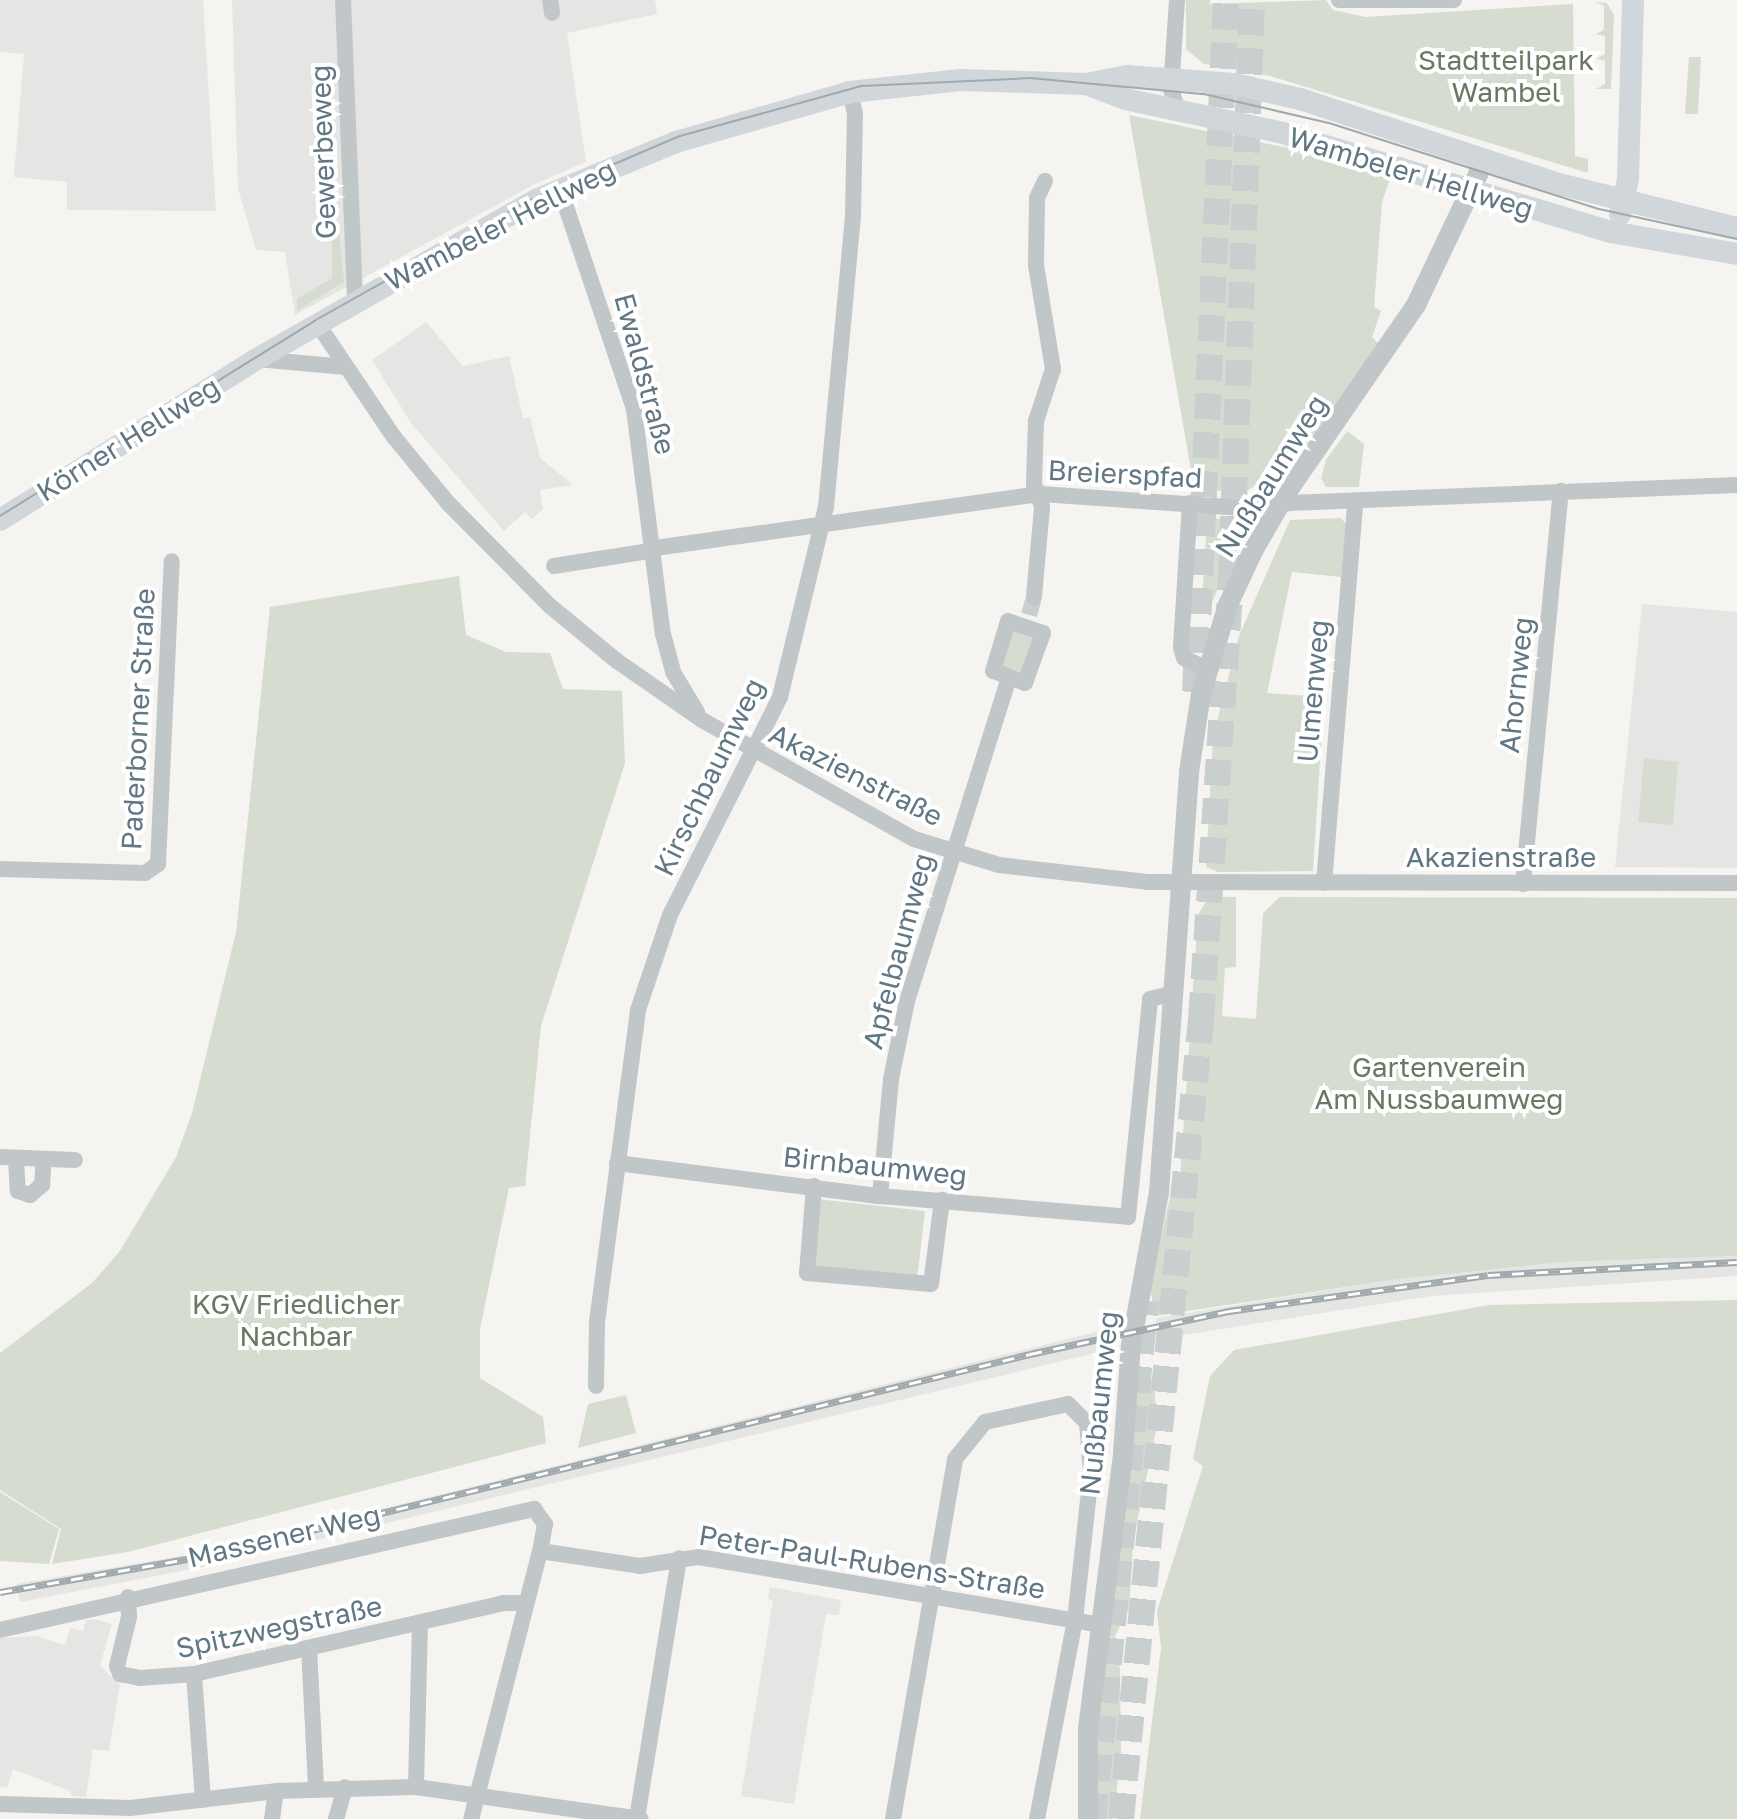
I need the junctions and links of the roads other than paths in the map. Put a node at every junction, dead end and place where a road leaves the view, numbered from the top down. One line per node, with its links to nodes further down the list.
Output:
1 (343, 0): 18 (street, Gewerbeweg)
2 (1177, 0): 6 (street)
3 (1454, 0): 5 (street)
4 (1633, 0): 14 (main road)
5 (1343, 2)
6 (1171, 77): 7 (main road, Wambeler Hellweg); 9 (street); 10 (main road, Wambeler Hellweg)
7 (1086, 84): 8 (main road, Wambeler Hellweg); 9 (main road, Wambeler Hellweg)
8 (850, 92): 12 (main road, Wambeler Hellweg); 29 (street, Kirschbaumweg)
9 (1177, 108): 13 (main road, Wambeler Hellweg)
10 (1485, 160): 13 (street, Nußbaumweg); 14 (main road, Wambeler Hellweg)
11 (1045, 181): 24 (street)
12 (560, 189): 18 (main road, Wambeler Hellweg); 30 (street, Ewaldstraße)
13 (1474, 192): 16 (main road, Wambeler Hellweg); 27 (street, Nußbaumweg)
14 (1624, 202): 15 (main road, Wambeler Hellweg); 16 (main road)
15 (1737, 228)
16 (1615, 233): 17 (main road, Wambeler Hellweg)
17 (1737, 254)
18 (355, 301): 19 (main road, Wambeler Hellweg)
19 (317, 323): 20 (main road, Wambeler Hellweg); 21 (street, Akazienstraße)
20 (257, 359): 21 (street); 28 (main road, Körner Hellweg)
21 (346, 367): 37 (street, Akazienstraße)
22 (1737, 485): 23 (street, Breierspfad)
23 (1561, 491): 26 (street, Breierspfad); 45 (street, Ahornweg)
24 (1041, 494): 25 (street, Breierspfad); 29 (street, Breierspfad); 33 (street)
25 (1190, 503): 27 (street, Breierspfad); 34 (street)
26 (1355, 503): 27 (street, Breierspfad); 43 (street, Ulmenweg)
27 (1278, 508): 34 (street, Nußbaumweg)
28 (0, 520)
29 (821, 525): 30 (street, Breierspfad); 39 (street, Kirschbaumweg)
30 (661, 548): 32 (street, Breierspfad); 35 (street, Ewaldstraße)
31 (172, 561): 41 (street, Paderborner Straße)
32 (554, 566)
33 (1034, 597)
34 (1207, 669): 42 (street, Nußbaumweg)
35 (673, 672): 37 (street); 38 (street, Ewaldstraße)
36 (1008, 680): 36 (street); 40 (street, Apfelbaumweg)
37 (649, 685): 38 (street, Akazienstraße)
38 (702, 720): 39 (street, Akazienstraße)
39 (754, 752): 40 (street, Akazienstraße); 50 (street, Kirschbaumweg)
40 (952, 852): 42 (street, Akazienstraße); 52 (street, Apfelbaumweg)
41 (0, 869)
42 (1181, 882): 43 (street, Akazienstraße); 46 (street, Nußbaumweg)
43 (1324, 883): 45 (street, Akazienstraße)
44 (1737, 883): 45 (street, Akazienstraße)
45 (1523, 884)
46 (1174, 993): 53 (street, Birnbaumweg); 62 (street, Nußbaumweg)
47 (8, 1158): 48 (street); 48 (street)
48 (44, 1159): 49 (street)
49 (75, 1160)
50 (617, 1163): 51 (street, Birnbaumweg); 54 (street, Kirschbaumweg)
51 (814, 1186): 52 (street, Birnbaumweg); 53 (street)
52 (880, 1196): 53 (street, Birnbaumweg)
53 (942, 1200)
54 (596, 1386)
55 (540, 1551): 56 (street, Peter-Paul-Rubens-Straße); 58 (street, Massener Weg); 59 (street)
56 (679, 1558): 57 (street, Peter-Paul-Rubens-Straße); 78 (street)
57 (930, 1595): 60 (street, Peter-Paul-Rubens-Straße); 60 (street, Nußbaumweg); 79 (street)
58 (128, 1597): 63 (street, Massener Weg); 65 (street, Spitzwegstraße)
59 (525, 1603): 61 (street, Spitzwegstraße); 70 (street)
60 (1075, 1620): 62 (street, Peter-Paul-Rubens-Straße); 80 (street, Nußbaumweg)
61 (420, 1623): 64 (street, Spitzwegstraße); 67 (street)
62 (1102, 1625): 81 (street, Nußbaumweg)
63 (0, 1630)
64 (309, 1648): 65 (street, Spitzwegstraße); 68 (street)
65 (194, 1674): 71 (street)
66 (345, 1787): 67 (street); 68 (street); 76 (street)
67 (416, 1787): 70 (street)
68 (316, 1788): 69 (street)
69 (276, 1791): 71 (street); 75 (street)
70 (478, 1793): 74 (street); 77 (street)
71 (203, 1800): 73 (street)
72 (0, 1804): 73 (street)
73 (152, 1813)
74 (613, 1818): 78 (street)
75 (272, 1819)
76 (336, 1819)
77 (471, 1819)
78 (639, 1819)
79 (893, 1819)
80 (1037, 1819)
81 (1088, 1819)

